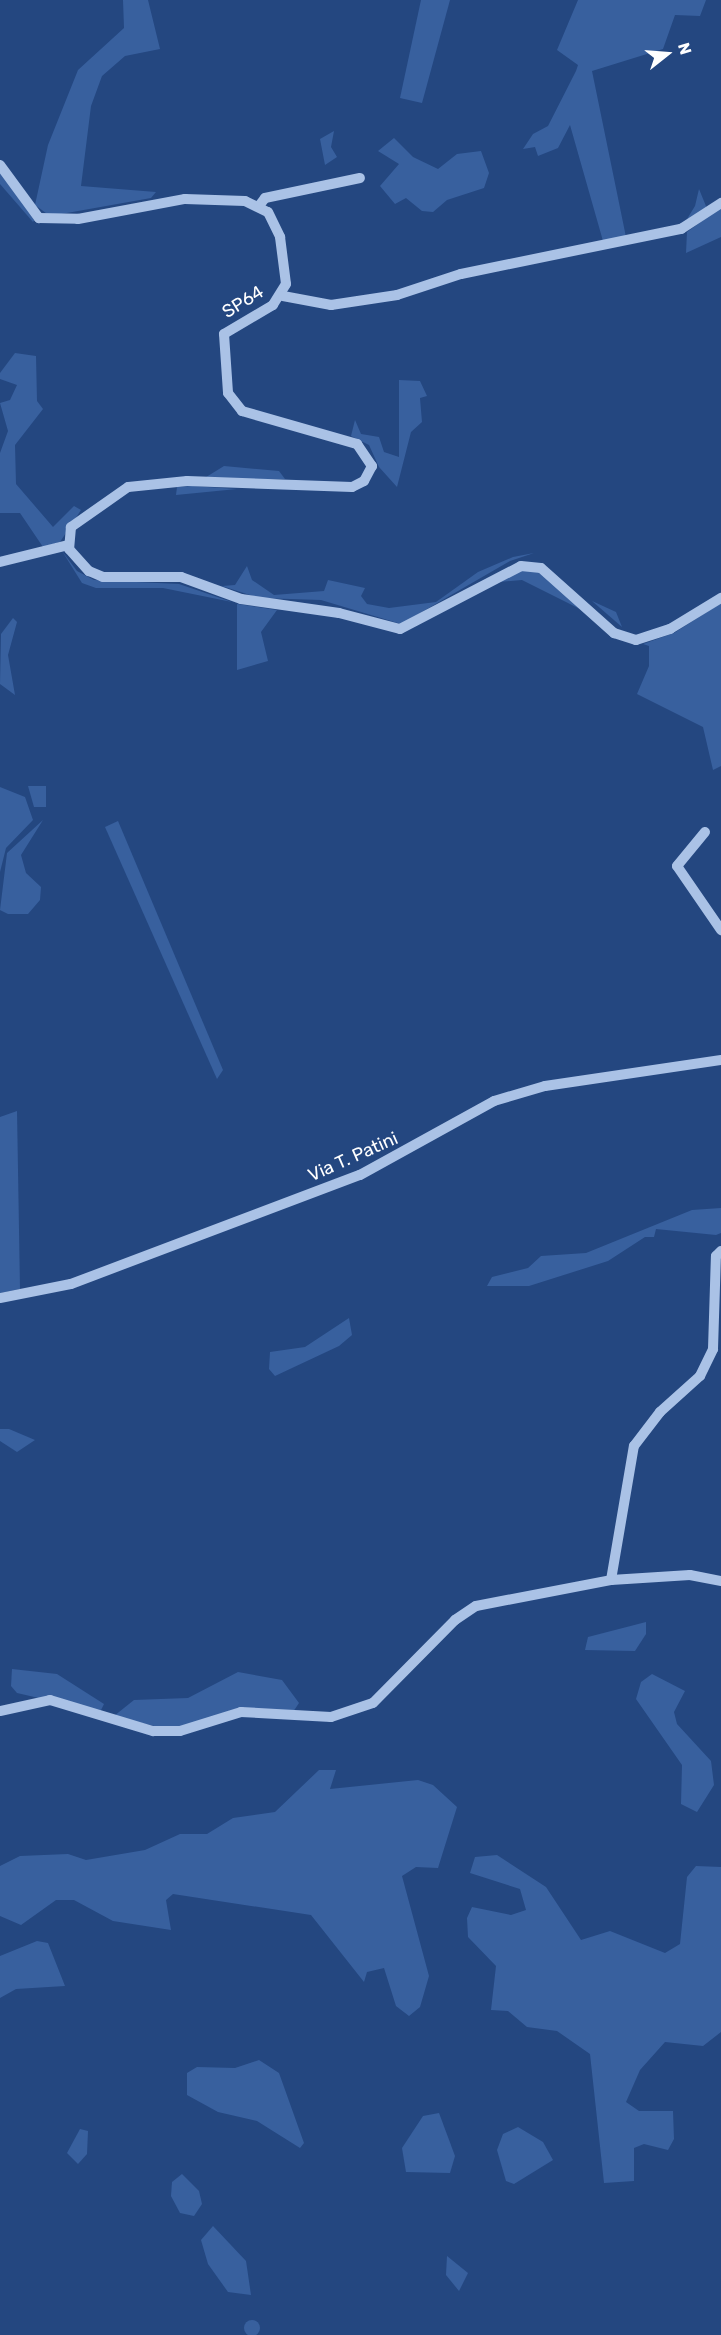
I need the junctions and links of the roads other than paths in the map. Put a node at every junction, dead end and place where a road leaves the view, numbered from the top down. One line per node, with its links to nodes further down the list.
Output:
1 (0, 165): 4 (street)
2 (360, 178): 4 (street)
3 (721, 203): 5 (street)
4 (260, 206): 5 (street, SP64 / SP64)
5 (283, 296): 6 (street, SP64 / SP64)
6 (68, 545): 7 (street); 8 (street)
7 (0, 562)
8 (721, 598)
9 (705, 832): 10 (street)
10 (721, 930)
11 (721, 1060): 13 (street, Via T. Patini)
12 (721, 1251): 14 (street)
13 (0, 1298)
14 (611, 1580): 15 (street); 16 (street)
15 (721, 1581)
16 (0, 1711)

